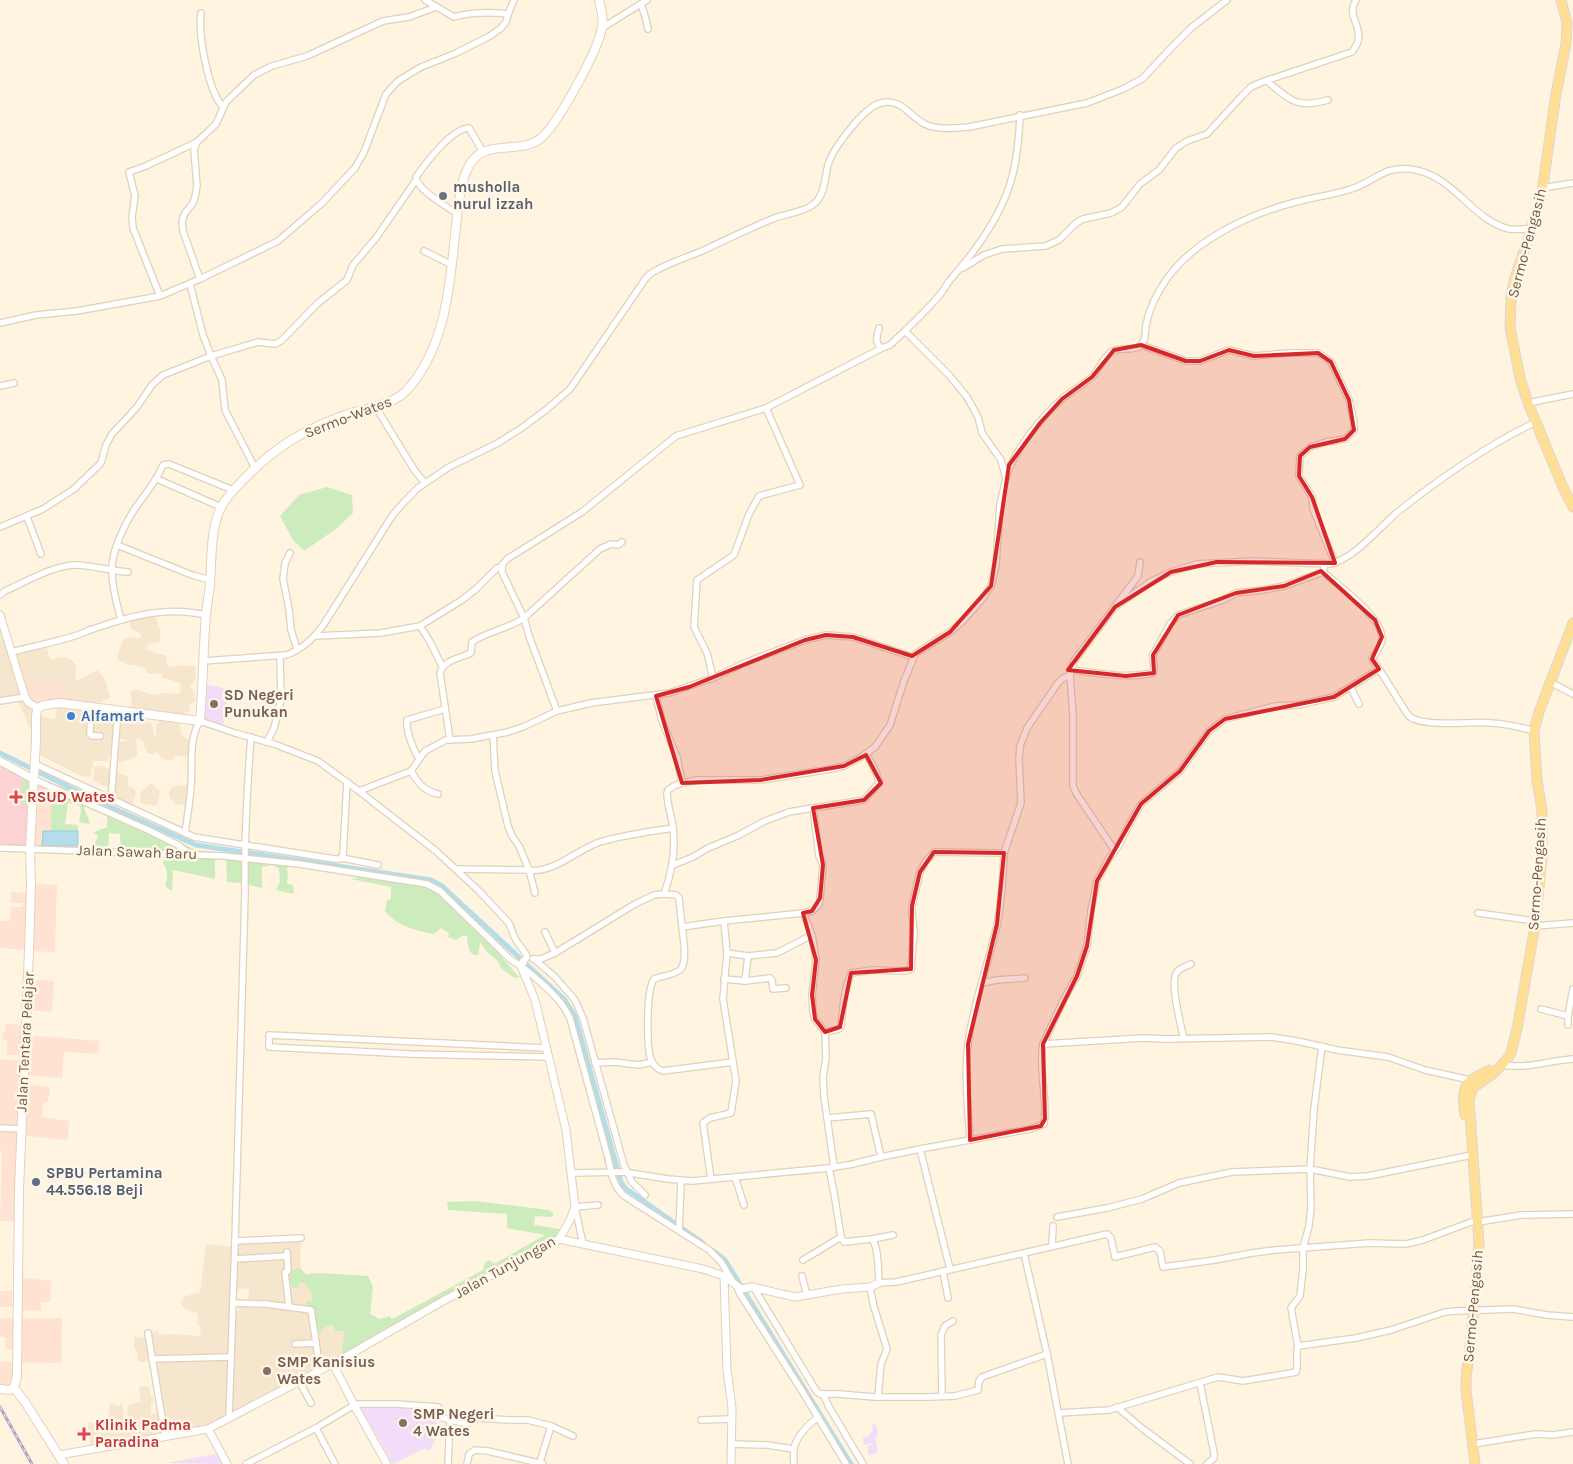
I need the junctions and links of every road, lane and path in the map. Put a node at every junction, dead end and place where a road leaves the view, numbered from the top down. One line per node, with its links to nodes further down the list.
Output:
1 (425, 0): 9 (street)
2 (514, 0): 11 (street)
3 (600, 0): 12 (main road)
4 (647, 0): 8 (street)
5 (1227, 0): 17 (street)
6 (1356, 0): 14 (street)
7 (1561, 0): 22 (main road, Sermo-Pengasih)
8 (641, 4): 12 (street); 13 (street)
9 (436, 7): 11 (street); 16 (street)
10 (201, 13): 16 (street)
11 (508, 14): 28 (street)
12 (602, 28): 19 (main road)
13 (648, 29)
14 (1267, 81): 15 (street); 27 (street)
15 (1328, 100)
16 (223, 107): 18 (street)
17 (1020, 115): 27 (street); 47 (street)
18 (196, 142): 28 (street); 30 (street)
19 (483, 152): 20 (street); 23 (main road, Sermo-Wates)
20 (416, 180): 23 (street); 36 (street)
21 (1573, 183): 22 (street)
22 (1542, 188): 24 (main road, Sermo-Pengasih)
23 (458, 214): 26 (main road, Sermo-Wates)
24 (1532, 228): 34 (street); 40 (main road, Sermo-Pengasih)
25 (424, 251): 26 (street)
26 (452, 266): 41 (main road, Sermo-Wates)
27 (961, 269): 33 (street)
28 (200, 279): 29 (street)
29 (190, 284): 30 (street); 36 (street)
30 (160, 296): 31 (street)
31 (0, 323)
32 (879, 328): 35 (street)
33 (904, 331): 35 (street); 45 (street)
34 (1141, 345): 45 (street); 58 (street)
35 (882, 348): 42 (street)
36 (211, 356): 44 (street); 51 (street)
37 (14, 383): 38 (street)
38 (0, 386)
39 (1573, 394): 40 (street)
40 (1528, 403): 43 (main road, Sermo-Pengasih)
41 (375, 406): 44 (main road, Sermo-Wates); 47 (street)
42 (766, 408): 60 (street); 82 (street)
43 (1536, 422): 50 (main road, Sermo-Pengasih); 58 (street)
44 (255, 468): 48 (main road, Sermo-Wates)
45 (1006, 478): 77 (street)
46 (157, 479): 48 (street); 49 (street); 54 (street)
47 (425, 483): 73 (street)
48 (233, 490): 49 (main road, Sermo-Wates)
49 (221, 507): 64 (main road, Sermo-Wates)
50 (1573, 507)
51 (27, 517): 52 (street); 56 (street)
52 (0, 527)
53 (622, 542): 69 (street)
54 (117, 545): 61 (street); 64 (street)
55 (290, 552): 74 (street)
56 (41, 554)
57 (1140, 562): 66 (street)
58 (1336, 563): 59 (street)
59 (1325, 564): 63 (street); 66 (street)
60 (502, 568): 69 (street); 72 (street)
61 (112, 571): 62 (street); 65 (street); 70 (street)
62 (128, 572)
63 (1323, 572): 80 (street); 81 (street)
64 (210, 580): 68 (main road, Sermo-Wates)
65 (0, 595)
66 (1115, 607): 81 (street)
67 (0, 615): 75 (street)
68 (206, 615): 70 (street); 78 (main road, Sermo-Wates)
69 (524, 618): 79 (street); 94 (street)
70 (121, 620): 75 (street)
71 (1573, 623): 83 (main road, Sermo-Pengasih)
72 (420, 626): 73 (street); 79 (street)
73 (316, 636): 74 (street)
74 (297, 650): 76 (street)
75 (11, 652): 87 (street)
76 (280, 656): 78 (street); 101 (street)
77 (913, 657): 82 (street); 102 (street)
78 (203, 661): 95 (main road, Sermo-Wates)
79 (442, 666): 92 (street)
80 (1379, 669): 84 (street); 96 (street)
81 (1071, 673): 121 (street); 122 (street)
82 (713, 678): 86 (street)
83 (1550, 682): 85 (street); 96 (main road, Sermo-Pengasih)
84 (1351, 688): 89 (street); 121 (street)
85 (1573, 694)
86 (656, 696): 94 (street); 108 (street)
87 (25, 697): 88 (street); 91 (street)
88 (0, 702)
89 (1359, 704)
90 (91, 707): 91 (main road); 93 (main road); 97 (street)
91 (38, 708): 105 (main road, Jalan Tentara Pelajar)
92 (445, 709): 100 (street); 103 (street)
93 (118, 710): 95 (main road); 111 (street)
94 (557, 711): 98 (street)
95 (200, 721): 99 (street); 117 (street)
96 (1534, 732): 135 (main road, Sermo-Pengasih)
97 (100, 736)
98 (493, 736): 100 (street); 129 (street)
99 (251, 737): 101 (street); 118 (street)
100 (450, 740): 103 (street)
101 (268, 742): 107 (street)
102 (866, 754): 108 (street); 113 (street)
103 (419, 759): 106 (street)
104 (0, 761): 105 (street)
105 (34, 771): 112 (street); 112 (street); 120 (main road, Jalan Tentara Pelajar)
106 (410, 772): 109 (street); 110 (street)
107 (347, 782): 109 (street); 125 (street)
108 (682, 783): 115 (street)
109 (360, 791): 128 (street)
110 (438, 794)
111 (111, 800): 112 (street); 114 (street)
112 (98, 801): 116 (street)
113 (813, 808): 127 (street); 132 (street)
114 (153, 820): 116 (street); 117 (street)
115 (674, 828): 127 (street); 129 (street)
116 (149, 829): 123 (street)
117 (185, 833): 118 (street)
118 (245, 846): 124 (street); 125 (street)
119 (0, 848): 120 (street, Jalan Sawah Baru)
120 (30, 848): 123 (street, Jalan Sawah Baru); 171 (main road, Jalan Tentara Pelajar)
121 (1115, 851): 158 (street)
122 (1004, 853): 149 (street); 155 (street)
123 (190, 854): 124 (street, Jalan Sawah Baru)
124 (244, 857): 144 (street, Jalan Sawah Baru); 198 (street)
125 (342, 858): 126 (street)
126 (378, 865)
127 (673, 865): 131 (street)
128 (456, 869): 129 (street); 144 (street)
129 (529, 870): 130 (street)
130 (536, 894)
131 (664, 894): 137 (street); 140 (street)
132 (803, 913): 134 (street); 139 (street)
133 (1478, 913): 135 (street)
134 (724, 921): 137 (street); 141 (street)
135 (1535, 923): 136 (street); 167 (main road, Sermo-Pengasih)
136 (1573, 923)
137 (682, 927): 164 (street)
138 (545, 932): 140 (street)
139 (812, 936): 142 (street); 155 (street)
140 (556, 953): 143 (street)
141 (726, 953): 142 (street); 147 (street)
142 (748, 956): 148 (street)
143 (534, 959): 144 (street); 166 (street)
144 (524, 960): 160 (street); 178 (street)
145 (1191, 964): 157 (street)
146 (1025, 978): 149 (street)
147 (724, 979): 148 (street); 165 (street)
148 (745, 981): 150 (street)
149 (982, 983): 172 (street)
150 (786, 988)
151 (1573, 989): 153 (street)
152 (1541, 1009): 153 (street)
153 (1568, 1016): 154 (street)
154 (1568, 1025)
155 (825, 1032): 169 (street)
156 (348, 1038): 160 (street); 161 (street); 161 (street)
157 (1184, 1038): 158 (street); 159 (street)
158 (1043, 1044): 172 (street)
159 (1322, 1046): 168 (street); 177 (street)
160 (547, 1048): 162 (street)
161 (347, 1050): 162 (street)
162 (549, 1058): 180 (street)
163 (1573, 1059): 167 (street)
164 (652, 1062): 165 (street); 166 (street)
165 (732, 1062): 182 (street)
166 (595, 1063): 179 (street)
167 (1500, 1066): 168 (main road); 174 (main road, Sermo-Pengasih)
168 (1470, 1080): 174 (main road, Sermo-Pengasih)
169 (827, 1118): 175 (street); 176 (street)
170 (0, 1128): 171 (street)
171 (21, 1129): 232 (main road, Jalan Tentara Pelajar)
172 (970, 1140): 173 (street)
173 (920, 1149): 175 (street); 205 (street)
174 (1472, 1152): 177 (street); 190 (main road, Sermo-Pengasih)
175 (881, 1157): 176 (street)
176 (831, 1168): 181 (street); 194 (street)
177 (1310, 1169): 189 (street); 201 (street)
178 (611, 1171): 179 (street); 180 (street); 192 (street)
179 (625, 1172): 183 (street); 184 (street)
180 (572, 1173): 187 (street)
181 (735, 1176): 182 (street); 186 (street)
182 (711, 1179): 183 (street)
183 (681, 1181): 192 (street)
184 (645, 1195)
185 (598, 1205): 187 (street)
186 (744, 1205)
187 (575, 1207): 196 (street, Jalan Tunjungan); 199 (street)
188 (1573, 1214): 190 (street)
189 (1057, 1217)
190 (1478, 1222): 201 (street); 216 (main road, Sermo-Pengasih)
191 (1052, 1226): 200 (street)
192 (679, 1230): 210 (street)
193 (893, 1235): 197 (street)
194 (841, 1237): 197 (street); 204 (street)
195 (301, 1238): 198 (street)
196 (558, 1239): 199 (street); 228 (street, Jalan Tunjungan)
197 (872, 1239): 209 (street)
198 (235, 1241): 203 (street)
199 (583, 1244): 207 (street)
200 (1052, 1246): 201 (street); 202 (street)
201 (1303, 1248): 222 (street)
202 (1024, 1253): 205 (street); 224 (street)
203 (235, 1259): 214 (street); 215 (street)
204 (803, 1260)
205 (950, 1269): 206 (street)
206 (943, 1271): 209 (street); 213 (street)
207 (724, 1276): 210 (street); 243 (street)
208 (802, 1276): 212 (street)
209 (879, 1283): 211 (street)
210 (743, 1287): 212 (street); 223 (street); 225 (street)
211 (870, 1287): 212 (street); 236 (street)
212 (807, 1296)
213 (948, 1298)
214 (232, 1303): 215 (street); 226 (street)
215 (289, 1307): 220 (street)
216 (1474, 1310): 217 (street); 222 (street); 253 (main road, Sermo-Pengasih)
217 (1573, 1317)
218 (952, 1321): 235 (street)
219 (148, 1333): 227 (street)
220 (316, 1343): 221 (street); 229 (street)
221 (295, 1344)
222 (1298, 1347): 231 (street)
223 (789, 1350): 225 (street); 234 (street)
224 (1047, 1354): 235 (street); 240 (street)
225 (780, 1356): 241 (street)
226 (231, 1357): 227 (street); 242 (street)
227 (152, 1359): 250 (street)
228 (333, 1364): 229 (street, Jalan Tunjungan); 238 (street)
229 (320, 1371): 230 (street, Jalan Tunjungan)
230 (299, 1381): 237 (street); 242 (street, Jalan Tunjungan)
231 (1200, 1382): 239 (street); 270 (street)
232 (14, 1388): 233 (main road); 255 (main road)
233 (0, 1390)
234 (823, 1394): 236 (street); 267 (street)
235 (942, 1396): 236 (street)
236 (878, 1397)
237 (311, 1403)
238 (354, 1405): 244 (street); 247 (street); 261 (street)
239 (1117, 1407): 240 (street); 269 (street)
240 (1059, 1414): 268 (street)
241 (818, 1417): 254 (street); 266 (street)
242 (229, 1418): 248 (street, Jalan Tunjungan)
243 (731, 1419): 245 (street); 252 (street)
244 (450, 1420): 246 (street); 262 (street)
245 (701, 1420)
246 (551, 1426): 251 (street); 256 (street)
247 (316, 1428): 259 (street); 260 (street)
248 (208, 1429): 250 (street, Jalan Tunjungan); 258 (street)
249 (1573, 1432): 253 (street)
250 (165, 1436): 255 (street, Jalan Tunjungan)
251 (573, 1436)
252 (731, 1444): 254 (street); 264 (street)
253 (1472, 1444): 271 (main road, Sermo-Pengasih)
254 (793, 1449): 265 (street)
255 (59, 1454): 257 (main road)
256 (539, 1463): 263 (street)
257 (64, 1464)
258 (226, 1464)
259 (246, 1464)
260 (335, 1464)
261 (388, 1464)
262 (448, 1464)
263 (467, 1464)
264 (731, 1464)
265 (794, 1464)
266 (846, 1464)
267 (863, 1464)
268 (1068, 1464)
269 (1190, 1464)
270 (1207, 1464)
271 (1475, 1464)

